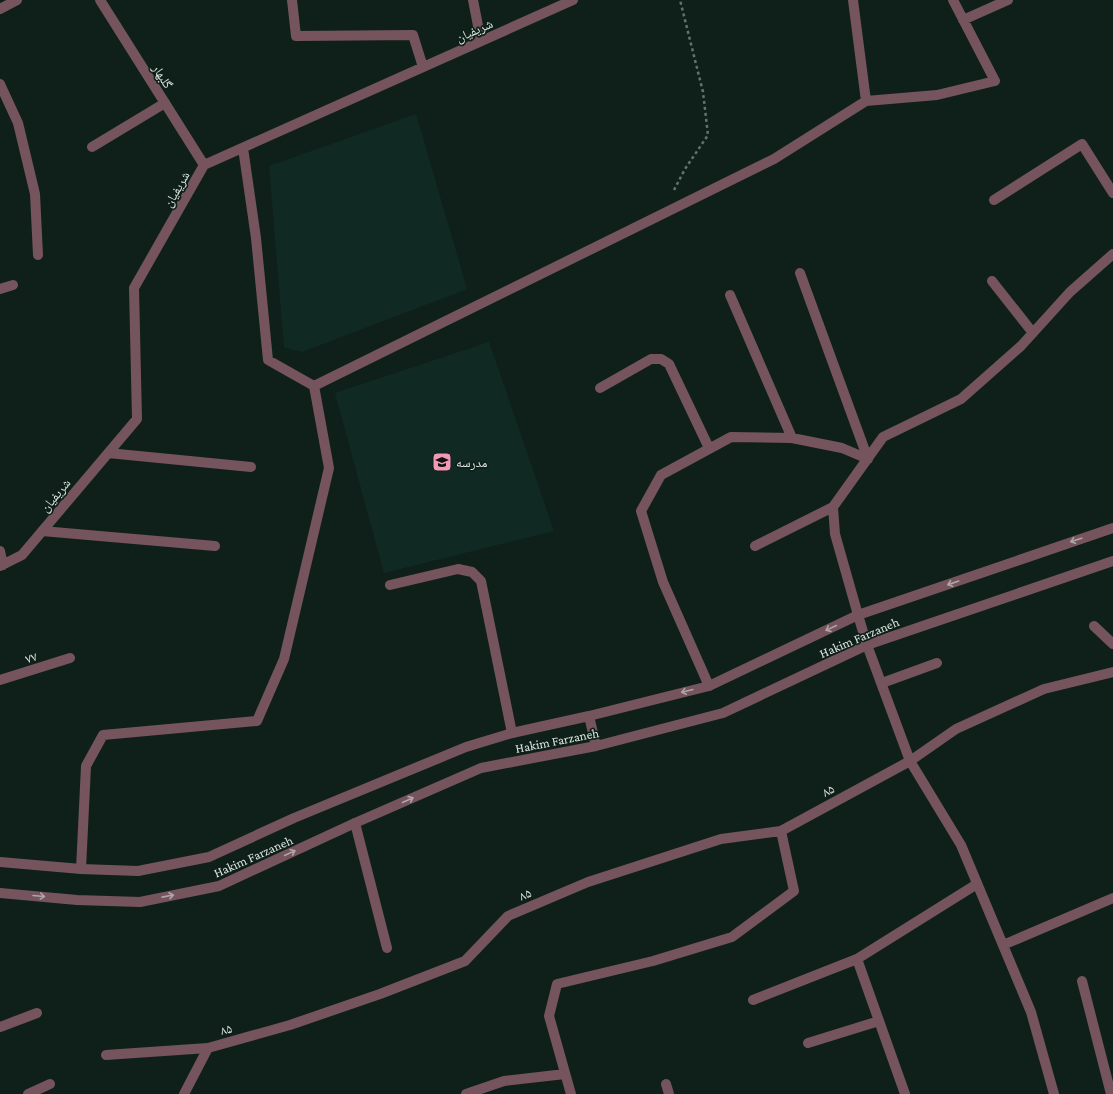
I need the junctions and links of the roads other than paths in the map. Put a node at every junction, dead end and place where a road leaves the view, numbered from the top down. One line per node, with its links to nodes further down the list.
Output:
1 (17, 0): 9 (street)
2 (100, 0): 15 (street, گلبهار)
3 (292, 0): 12 (street)
4 (473, 0): 11 (street)
5 (573, 0): 11 (street, شریفیان)
6 (853, 0): 14 (street)
7 (953, 0): 10 (street)
8 (1008, 0): 10 (street)
9 (0, 9)
10 (963, 20): 14 (street)
11 (481, 41): 12 (street, شریفیان)
12 (424, 67): 17 (street, شریفیان)
13 (0, 84): 22 (street)
14 (866, 101): 29 (street)
15 (165, 103): 16 (street); 18 (street, گلبهار)
16 (92, 147)
17 (244, 148): 18 (street, شریفیان); 29 (street)
18 (204, 165): 33 (street, شریفیان)
19 (1113, 193): 20 (street)
20 (994, 200)
21 (1113, 254): 28 (street)
22 (38, 255)
23 (800, 273): 34 (street)
24 (992, 281): 28 (street)
25 (13, 285): 26 (street)
26 (0, 288)
27 (730, 295): 31 (street)
28 (1034, 333): 34 (street)
29 (314, 386): 62 (street)
30 (600, 388): 32 (street)
31 (792, 438): 32 (street); 34 (street)
32 (709, 448): 54 (street)
33 (108, 453): 35 (street); 38 (street, شریفیان)
34 (868, 459): 36 (street)
35 (251, 467)
36 (833, 507): 40 (street); 45 (street)
37 (1113, 528): 45 (street, Hakim Farzaneh, one-way to 45)
38 (42, 531): 39 (street); 43 (street, شریفیان)
39 (215, 546)
40 (755, 546)
41 (0, 551): 43 (street)
42 (1113, 561): 48 (street, Hakim Farzaneh)
43 (2, 565)
44 (390, 585): 56 (street)
45 (858, 616): 48 (street); 54 (street, Hakim Farzaneh, one-way to 54)
46 (1094, 626): 47 (street)
47 (1113, 644)
48 (867, 645): 53 (street); 57 (street, Hakim Farzaneh)
49 (70, 658): 52 (street, ۷۷)
50 (937, 663): 53 (street)
51 (1113, 672): 58 (street, ۸۵)
52 (0, 680)
53 (882, 683): 58 (street)
54 (708, 686): 55 (street, Hakim Farzaneh, one-way to 55)
55 (589, 716): 56 (street, Hakim Farzaneh); 57 (street)
56 (512, 733): 62 (street, Hakim Farzaneh)
57 (596, 746): 59 (street, Hakim Farzaneh, one-way to 57)
58 (910, 761): 60 (street, ۸۵); 63 (street)
59 (355, 823): 64 (street, Hakim Farzaneh, one-way to 59); 67 (street)
60 (781, 831): 75 (street, ۸۵); 77 (street)
61 (0, 862): 62 (street, Hakim Farzaneh)
62 (81, 869)
63 (977, 884): 66 (street); 68 (street)
64 (0, 893)
65 (1113, 898): 66 (street)
66 (1003, 945): 84 (street)
67 (387, 948)
68 (857, 960): 70 (street); 72 (street)
69 (1082, 981): 85 (street)
70 (753, 1000)
71 (37, 1013): 73 (street)
72 (879, 1021): 74 (street); 83 (street)
73 (0, 1027)
74 (808, 1043)
75 (208, 1048): 76 (street); 80 (street, ۸۵)
76 (106, 1055)
77 (565, 1074): 81 (street); 82 (street)
78 (50, 1084): 79 (street)
79 (28, 1094)
80 (184, 1094)
81 (466, 1094)
82 (571, 1094)
83 (905, 1094)
84 (1054, 1094)
85 (1111, 1094)

